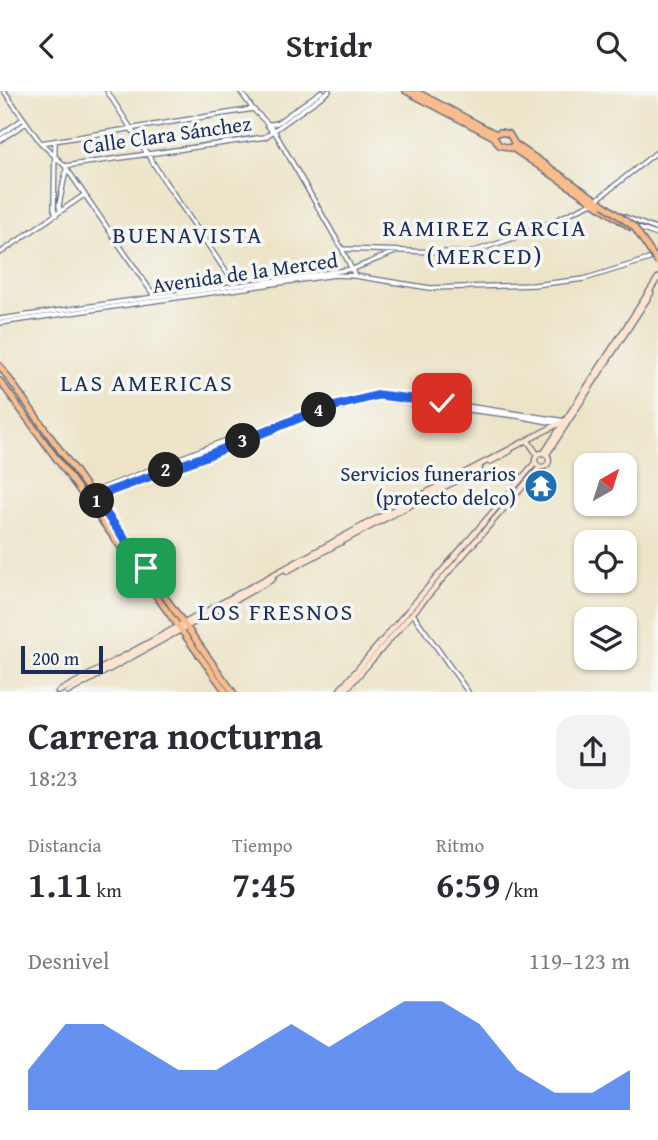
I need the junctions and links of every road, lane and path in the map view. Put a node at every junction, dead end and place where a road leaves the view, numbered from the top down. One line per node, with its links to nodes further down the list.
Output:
1 (4, 91): 9 (street)
2 (107, 91): 11 (street)
3 (240, 91): 8 (street)
4 (322, 91): 10 (street)
5 (329, 91): 12 (street)
6 (406, 91): 13 (main road)
7 (415, 91): 13 (main road)
8 (253, 109): 10 (street); 11 (street)
9 (25, 121): 14 (street); 15 (street)
10 (267, 125): 12 (street)
11 (132, 129): 16 (street); 19 (street)
12 (273, 132): 19 (street, Calle Clara Sánchez); 27 (street)
13 (495, 136): 17 (main road); 17 (main road)
14 (0, 138)
15 (41, 143): 16 (street); 20 (street)
16 (55, 143): 20 (street)
17 (513, 146): 23 (main road)
18 (658, 151): 23 (street)
19 (148, 153): 21 (street, Calle Clara Sánchez); 36 (street)
20 (55, 156): 21 (street); 24 (street)
21 (66, 167): 22 (street); 24 (street)
22 (85, 195): 24 (street); 37 (street)
23 (596, 201): 25 (main road); 26 (street); 28 (street); 31 (main road, bridge)
24 (58, 214): 29 (street)
25 (628, 226): 26 (street); 33 (main road, bridge)
26 (658, 232)
27 (342, 249): 28 (street); 32 (street)
28 (400, 250): 32 (street, Avenida de la Merced)
29 (0, 253)
30 (658, 254): 34 (street, Avenida de la Merced)
31 (658, 263)
32 (353, 269): 34 (street); 36 (street, Avenida de la Merced)
33 (658, 269)
34 (355, 276): 38 (street, Avenida de la Merced)
35 (658, 281): 45 (main road); 45 (main road)
36 (235, 285): 37 (street, Avenida de la Merced)
37 (155, 297): 38 (street, Avenida de la Merced)
38 (0, 321)
39 (0, 366): 40 (main road)
40 (7, 375): 41 (main road); 42 (main road)
41 (11, 382): 42 (main road); 53 (main road)
42 (1, 383): 54 (main road)
43 (411, 401): 44 (street); 44 (street); 46 (street)
44 (420, 401): 45 (street)
45 (563, 423): 48 (main road); 50 (main road); 58 (main road)
46 (256, 435): 47 (street); 49 (street)
47 (224, 441): 49 (street); 52 (street)
48 (528, 441): 50 (main road); 58 (main road)
49 (226, 447): 52 (street)
50 (543, 454): 51 (main road); 51 (main road)
51 (538, 465): 57 (main road)
52 (104, 491): 53 (street)
53 (93, 495): 54 (street); 56 (main road)
54 (84, 497): 58 (main road)
55 (106, 516): 56 (main road)
56 (128, 542): 58 (main road)
57 (411, 612): 63 (main road); 64 (main road); 65 (street)
58 (182, 627): 59 (main road); 60 (main road); 61 (main road); 62 (main road)
59 (58, 692)
60 (68, 692)
61 (226, 692)
62 (233, 692)
63 (338, 692)
64 (345, 692)
65 (468, 692)

